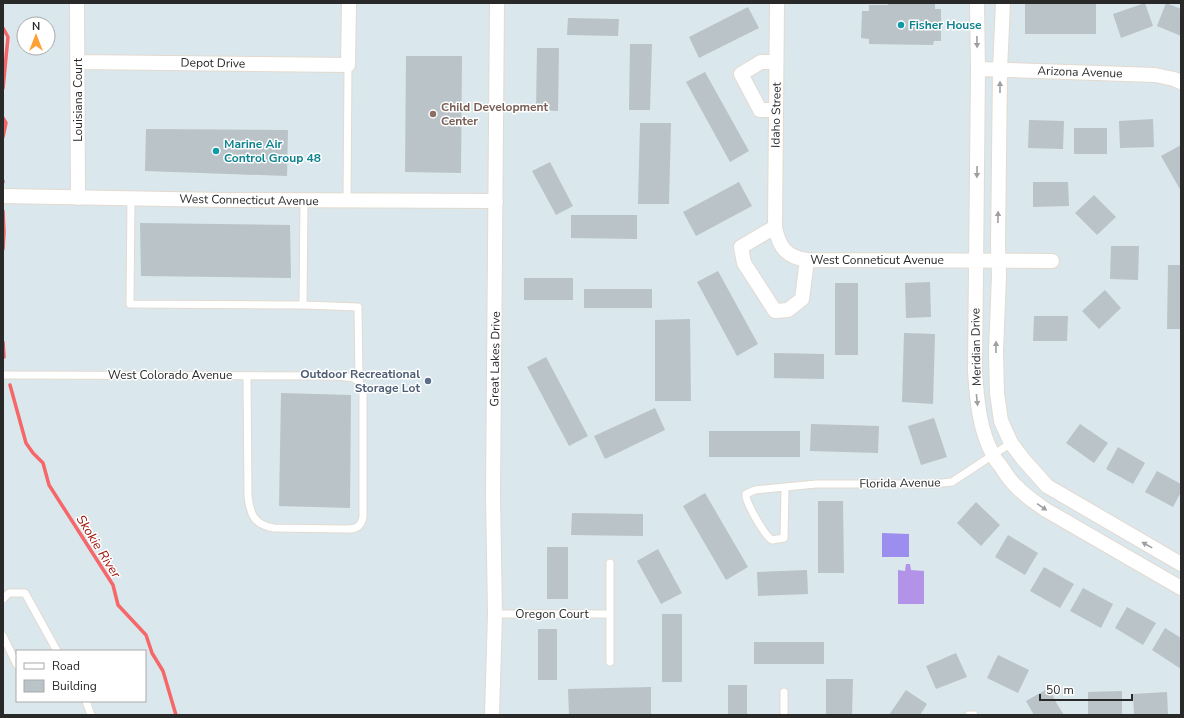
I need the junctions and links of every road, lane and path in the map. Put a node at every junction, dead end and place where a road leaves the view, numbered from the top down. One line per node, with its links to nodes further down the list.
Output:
1 (77, 3): 7 (street, Louisiana Court)
2 (349, 3): 9 (street)
3 (497, 3): 19 (street, Great Lakes Drive)
4 (777, 3): 8 (street, Idaho Street)
5 (977, 3): 10 (street, Meridian Drive, one-way to 10)
6 (1003, 3): 11 (street, Meridian Drive)
7 (78, 62): 9 (street, Depot Drive); 15 (street, Louisiana Court)
8 (776, 62): 13 (street, Idaho Street); 13 (street)
9 (348, 65): 18 (lane)
10 (978, 69): 11 (street, Arizona Avenue); 22 (street, Meridian Drive, one-way to 22)
11 (1000, 70): 12 (street, Arizona Avenue); 23 (street, Meridian Drive, one-way to 11)
12 (1181, 82)
13 (776, 110): 20 (street, Idaho Street)
14 (3, 196): 15 (street, West Connecticut Avenue)
15 (78, 198): 16 (street, West Connecticut Avenue)
16 (131, 198): 17 (street, West Connecticut Avenue); 25 (lane)
17 (304, 200): 18 (street, West Connecticut Avenue); 25 (lane)
18 (347, 201): 19 (street, West Connecticut Avenue)
19 (496, 201): 36 (street, Great Lakes Drive)
20 (775, 227): 21 (street, West Conneticut Avenue); 21 (street)
21 (807, 260): 22 (street, West Conneticut Avenue)
22 (976, 261): 23 (street, West Conneticut Avenue); 30 (street, Meridian Drive, one-way to 30)
23 (999, 261): 24 (street, West Conneticut Avenue); 29 (street, Meridian Drive, one-way to 23)
24 (1052, 261)
25 (303, 305): 28 (lane)
26 (3, 375): 27 (lane, West Colorado Avenue)
27 (247, 376): 28 (lane, West Colorado Avenue); 28 (lane)
28 (359, 381)
29 (1011, 443): 30 (lane, Florida Avenue); 33 (street, Meridian Drive, one-way to 29)
30 (993, 455): 31 (lane, Florida Avenue); 34 (street, Meridian Drive, one-way to 34)
31 (785, 487): 31 (lane, Florida Avenue)
32 (610, 563): 37 (lane)
33 (1181, 564)
34 (1181, 588)
35 (3, 599): 39 (lane)
36 (495, 614): 37 (lane, Oregon Court); 45 (street, Great Lakes Drive)
37 (610, 614): 40 (lane)
38 (3, 636): 41 (lane)
39 (56, 650)
40 (610, 662)
41 (16, 663)
42 (784, 692): 46 (lane)
43 (86, 702): 44 (lane)
44 (91, 715)
45 (492, 715)
46 (784, 715)
47 (969, 715): 48 (lane)
48 (974, 715)

